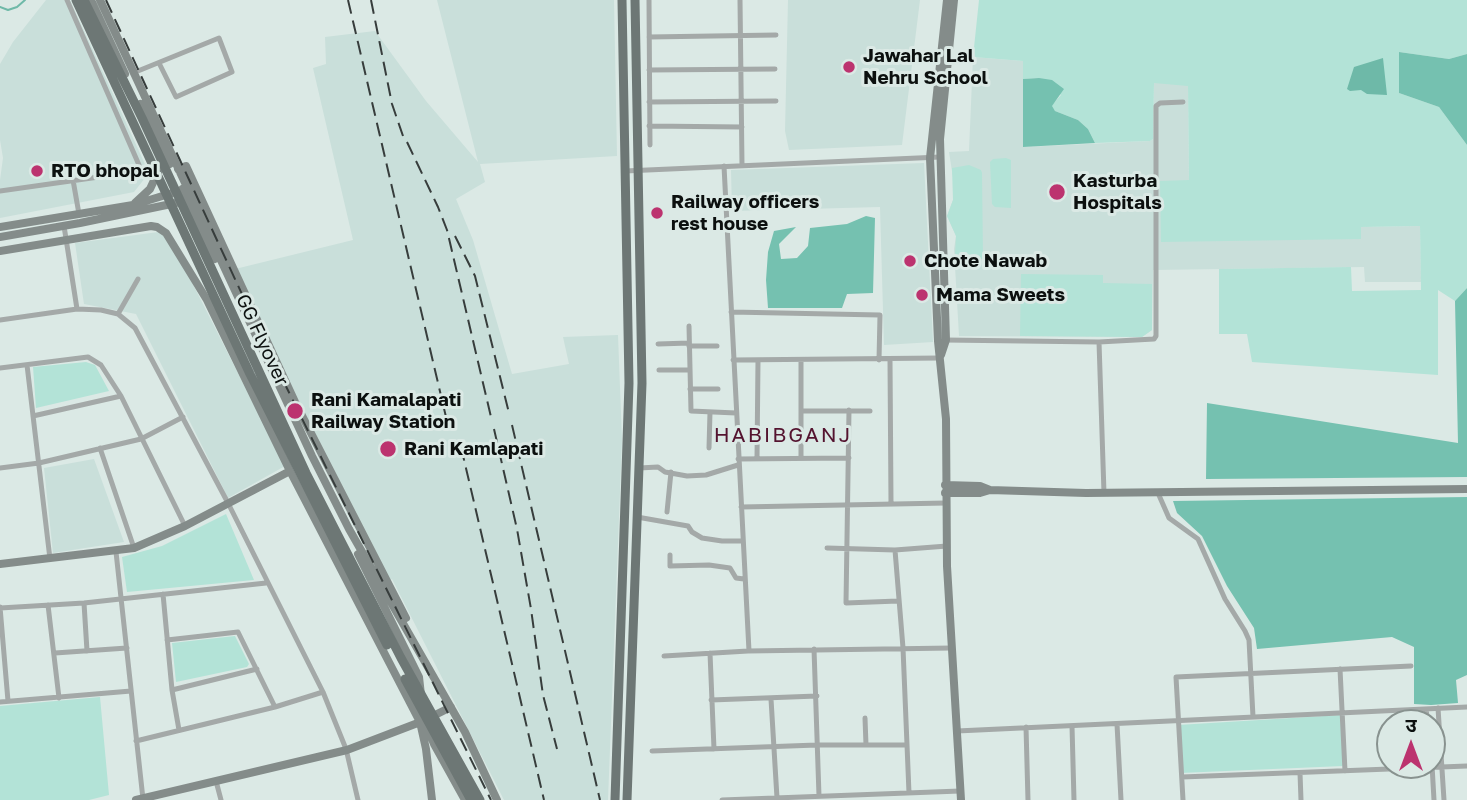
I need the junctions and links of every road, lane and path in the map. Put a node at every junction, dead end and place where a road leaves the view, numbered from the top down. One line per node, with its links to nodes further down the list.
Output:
1 (67, 0): 37 (street)
2 (76, 0): 195 (main road, GG Flyover, bridge)
3 (84, 0): 196 (main road, GG Flyover, bridge)
4 (91, 0): 29 (main road)
5 (100, 0): 19 (main road)
6 (622, 0): 36 (main road)
7 (635, 0): 35 (main road)
8 (649, 0): 14 (street)
9 (740, 0): 13 (street)
10 (947, 0): 31 (main road)
11 (954, 0): 30 (main road)
12 (776, 35): 13 (street)
13 (740, 36): 14 (street); 16 (street)
14 (649, 37): 18 (street)
15 (159, 63): 15 (street); 19 (street)
16 (741, 69): 17 (street); 18 (street); 22 (street)
17 (775, 69)
18 (649, 70): 21 (street)
19 (133, 73): 34 (main road)
20 (776, 101): 23 (street)
21 (649, 102): 22 (street); 26 (street)
22 (741, 102): 23 (street); 27 (street)
23 (762, 102): 25 (street)
24 (1183, 102): 63 (street)
25 (762, 111)
26 (649, 126): 27 (street); 28 (street)
27 (742, 127): 32 (street)
28 (650, 145)
29 (165, 154): 38 (main road); 41 (main road)
30 (940, 157): 31 (street); 52 (main road)
31 (930, 158): 32 (street); 53 (main road)
32 (742, 165): 33 (street)
33 (724, 166): 35 (street); 58 (street)
34 (178, 169): 38 (main road); 155 (main road)
35 (638, 170): 36 (street); 96 (main road)
36 (625, 171): 140 (main road)
37 (73, 180): 39 (street); 43 (street)
38 (185, 188): 40 (main road); 41 (main road)
39 (0, 191)
40 (189, 198): 42 (main road); 45 (main road); 155 (main road)
41 (133, 205): 43 (main road)
42 (150, 209): 45 (main road); 46 (main road); 48 (main road)
43 (79, 214): 44 (main road)
44 (61, 217): 46 (street); 47 (main road)
45 (195, 218): 55 (main road)
46 (64, 226): 49 (main road); 50 (street)
47 (0, 227)
48 (157, 227): 50 (main road); 56 (main road)
49 (0, 237)
50 (68, 242): 51 (main road); 57 (street)
51 (0, 251)
52 (945, 257): 53 (main road); 62 (main road)
53 (935, 258): 62 (main road)
54 (138, 279): 59 (street)
55 (227, 285): 56 (main road); 163 (main road)
56 (207, 300): 97 (main road)
57 (77, 309): 59 (street); 60 (street)
58 (731, 312): 68 (street); 71 (street)
59 (118, 314): 86 (street)
60 (0, 320)
61 (689, 326): 65 (street)
62 (942, 341): 63 (street); 67 (main road)
63 (1099, 342): 101 (street)
64 (658, 344): 65 (street)
65 (689, 345): 66 (street); 76 (street)
66 (717, 346)
67 (941, 356): 72 (street); 99 (main road)
68 (733, 359): 69 (street); 84 (street)
69 (758, 360): 70 (street); 90 (street)
70 (801, 360): 71 (street); 81 (street)
71 (879, 360): 72 (street)
72 (890, 360): 105 (street)
73 (27, 365): 74 (street); 79 (street); 85 (street)
74 (0, 368)
75 (659, 370): 76 (street)
76 (690, 370): 78 (street)
77 (718, 388): 78 (street)
78 (690, 389): 83 (street)
79 (121, 396): 85 (street); 87 (street)
80 (849, 410): 81 (street); 82 (street); 92 (street)
81 (801, 411): 91 (street)
82 (870, 411)
83 (710, 412): 84 (street); 89 (street)
84 (736, 413): 93 (street)
85 (33, 416): 94 (street)
86 (183, 418): 87 (street); 103 (street)
87 (141, 439): 88 (street); 110 (street)
88 (100, 448): 94 (street); 113 (street)
89 (709, 448)
90 (757, 458): 91 (street); 93 (street)
91 (802, 458): 92 (street)
92 (849, 458): 104 (street)
93 (738, 462): 98 (street); 107 (street)
94 (39, 463): 95 (street); 119 (street)
95 (0, 468)
96 (639, 468): 98 (street); 109 (main road)
97 (290, 471): 103 (main road); 163 (main road)
98 (671, 472): 108 (street)
99 (946, 489): 101 (main road); 106 (main road)
100 (1467, 489): 102 (main road)
101 (1104, 493): 102 (main road)
102 (1158, 493): 144 (street)
103 (228, 503): 110 (main road); 122 (street)
104 (848, 503): 105 (street); 107 (street); 115 (street)
105 (891, 503): 106 (street)
106 (946, 503): 112 (main road)
107 (741, 507): 111 (street)
108 (667, 512)
109 (637, 517): 111 (street); 142 (main road)
110 (185, 526): 113 (main road)
111 (743, 541): 121 (street)
112 (947, 546): 116 (street); 132 (main road)
113 (134, 548): 117 (main road)
114 (827, 548): 115 (street)
115 (848, 548): 116 (street); 125 (street)
116 (895, 550): 125 (street)
117 (116, 552): 119 (main road); 124 (street)
118 (670, 555): 121 (street)
119 (50, 559): 120 (main road)
120 (0, 564)
121 (744, 579): 135 (street)
122 (266, 583): 123 (street); 147 (street)
123 (163, 594): 124 (street); 129 (street)
124 (121, 599): 126 (street); 130 (street)
125 (898, 601): 131 (street)
126 (84, 603): 127 (street); 134 (street)
127 (48, 605): 128 (street); 136 (street)
128 (0, 607): 152 (street)
129 (167, 640): 141 (street); 145 (street)
130 (127, 648): 134 (street); 146 (street)
131 (903, 648): 132 (street); 133 (street); 172 (street)
132 (952, 648): 168 (main road)
133 (818, 649): 135 (street); 148 (street)
134 (87, 651): 136 (street)
135 (749, 651): 137 (street)
136 (55, 653): 149 (street)
137 (710, 653): 138 (street); 151 (street)
138 (664, 656)
139 (1411, 666): 143 (street)
140 (619, 668): 142 (main road); 198 (main road)
141 (257, 669): 145 (street); 154 (street)
142 (632, 669): 199 (main road)
143 (1340, 669): 144 (street); 159 (street)
144 (1250, 674): 160 (street); 162 (street)
145 (172, 690): 167 (street)
146 (131, 691): 149 (street); 169 (street)
147 (323, 692): 154 (street); 175 (street)
148 (817, 696): 150 (street); 170 (street)
149 (59, 698): 152 (street)
150 (771, 699): 151 (street); 173 (street)
151 (711, 700): 174 (street)
152 (8, 701): 153 (street)
153 (0, 702)
154 (275, 707): 167 (street)
155 (451, 707): 163 (main road); 197 (main road)
156 (1467, 707): 157 (street)
157 (1438, 709)
158 (1376, 711): 159 (street)
159 (1343, 713): 160 (street); 180 (street)
160 (1253, 717): 162 (street)
161 (865, 718): 171 (street)
162 (1179, 720): 164 (street); 182 (street)
163 (422, 722): 175 (main road); 193 (main road); 194 (main road)
164 (1117, 724): 165 (street); 203 (street)
165 (1072, 726): 166 (street); 202 (street)
166 (1026, 727): 168 (street); 201 (street)
167 (179, 730): 169 (street)
168 (957, 731): 187 (main road)
169 (136, 741): 190 (street)
170 (817, 745): 171 (street); 173 (street); 188 (street)
171 (866, 745): 172 (street)
172 (907, 745): 186 (street)
173 (774, 747): 174 (street); 189 (street)
174 (714, 749): 176 (street)
175 (347, 750): 185 (main road); 192 (street)
176 (652, 751)
177 (1467, 766): 178 (street)
178 (1446, 767)
179 (1376, 769): 180 (street)
180 (1345, 771): 181 (street)
181 (1300, 773): 182 (street); 205 (street)
182 (1182, 777): 204 (street)
183 (1433, 779): 206 (street)
184 (1442, 779): 207 (street)
185 (216, 781): 190 (main road); 191 (street)
186 (909, 793): 187 (street); 188 (street)
187 (961, 795)
188 (819, 796): 189 (street)
189 (777, 798): 200 (street)
190 (140, 799)
191 (221, 800)
192 (358, 800)
193 (432, 800)
194 (465, 800)
195 (471, 800)
196 (480, 800)
197 (497, 800)
198 (615, 800)
199 (627, 800)
200 (722, 800)
201 (1028, 800)
202 (1074, 800)
203 (1121, 800)
204 (1183, 800)
205 (1301, 800)
206 (1434, 800)
207 (1444, 800)

